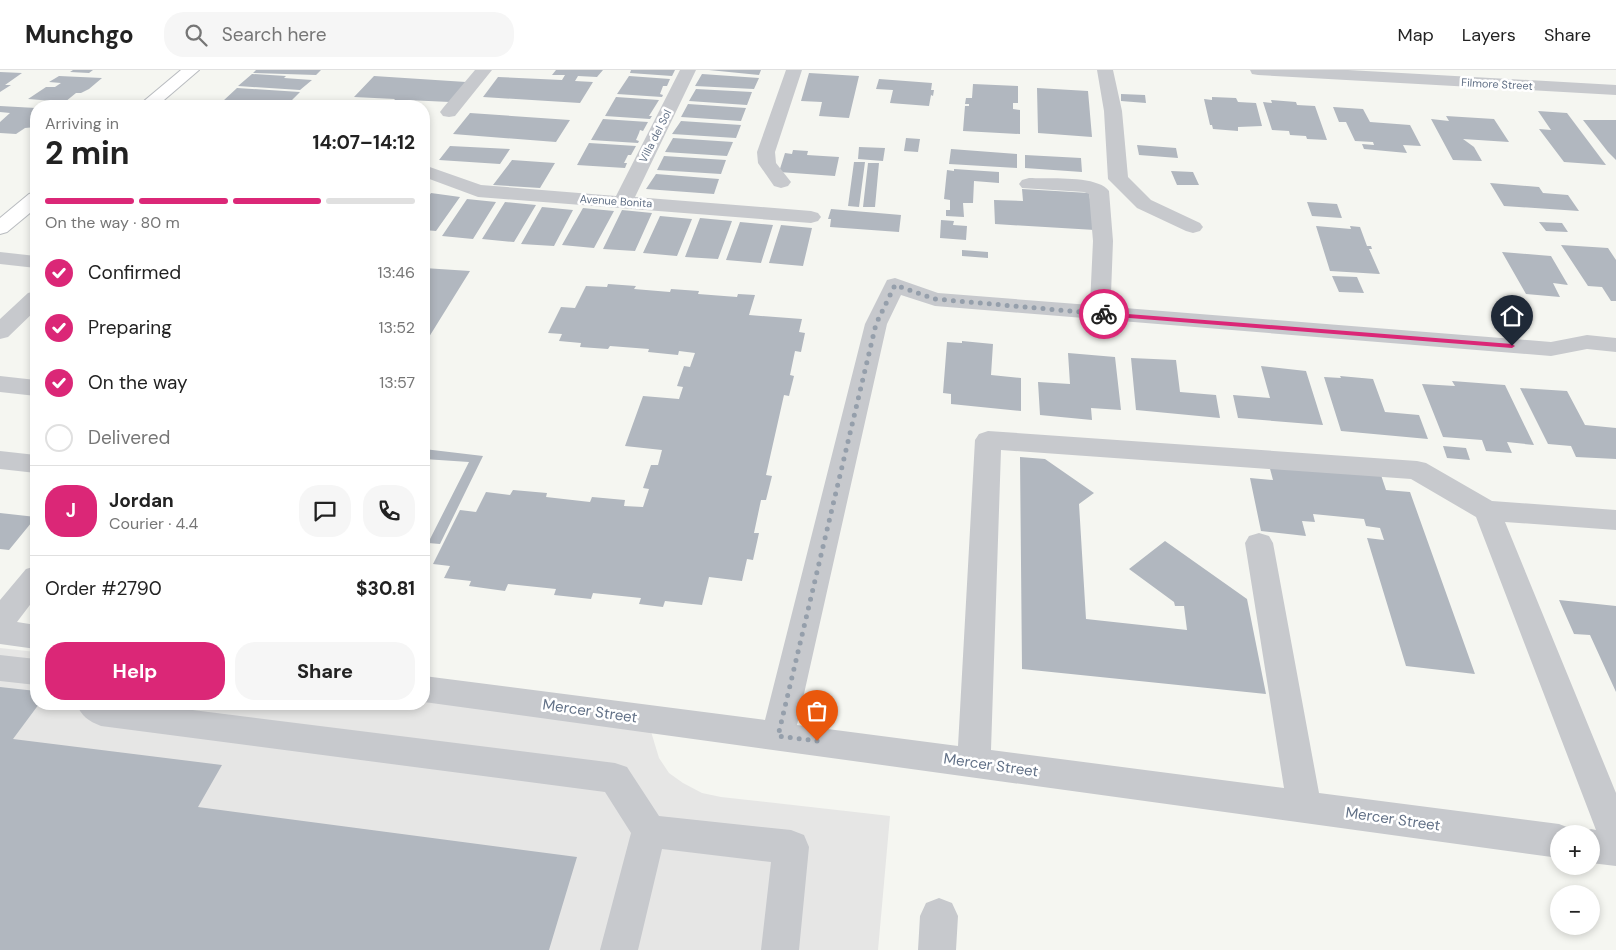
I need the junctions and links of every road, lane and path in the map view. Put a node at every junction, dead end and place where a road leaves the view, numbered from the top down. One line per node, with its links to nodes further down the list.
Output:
1 (191, 70): 8 (main road)
2 (484, 70): 9 (street)
3 (688, 70): 13 (street, Villa del Sol)
4 (794, 70): 11 (street)
5 (1105, 70): 16 (street)
6 (1258, 70): 7 (street, Filmore Street)
7 (1616, 90)
8 (154, 100)
9 (449, 112)
10 (430, 173): 13 (street, Avenue Bonita)
11 (781, 182)
12 (1029, 184): 21 (street)
13 (622, 201): 15 (street, Avenue Bonita)
14 (30, 203): 17 (main road)
15 (811, 217)
16 (1193, 226)
17 (0, 228)
18 (0, 258): 19 (street)
19 (30, 261)
20 (30, 304): 22 (street)
21 (1102, 314): 23 (street); 39 (street)
22 (0, 332)
23 (1616, 345)
24 (0, 384): 25 (street)
25 (30, 387)
26 (0, 460): 27 (street)
27 (30, 463)
28 (1487, 511): 29 (street); 40 (street); 43 (street)
29 (1616, 520)
30 (1259, 543): 41 (street)
31 (30, 584): 32 (street)
32 (0, 621)
33 (0, 632): 34 (street)
34 (30, 636)
35 (0, 668): 36 (street)
36 (30, 671)
37 (430, 690): 39 (street, Mercer Street)
38 (99, 710): 42 (street)
39 (778, 736): 40 (street, Mercer Street)
40 (974, 762): 41 (street, Mercer Street)
41 (1304, 807): 44 (street, Mercer Street)
42 (649, 831): 47 (street); 48 (street)
43 (1616, 836)
44 (1550, 840)
45 (1600, 847): 46 (street)
46 (1616, 849)
47 (619, 950)
48 (780, 950)

